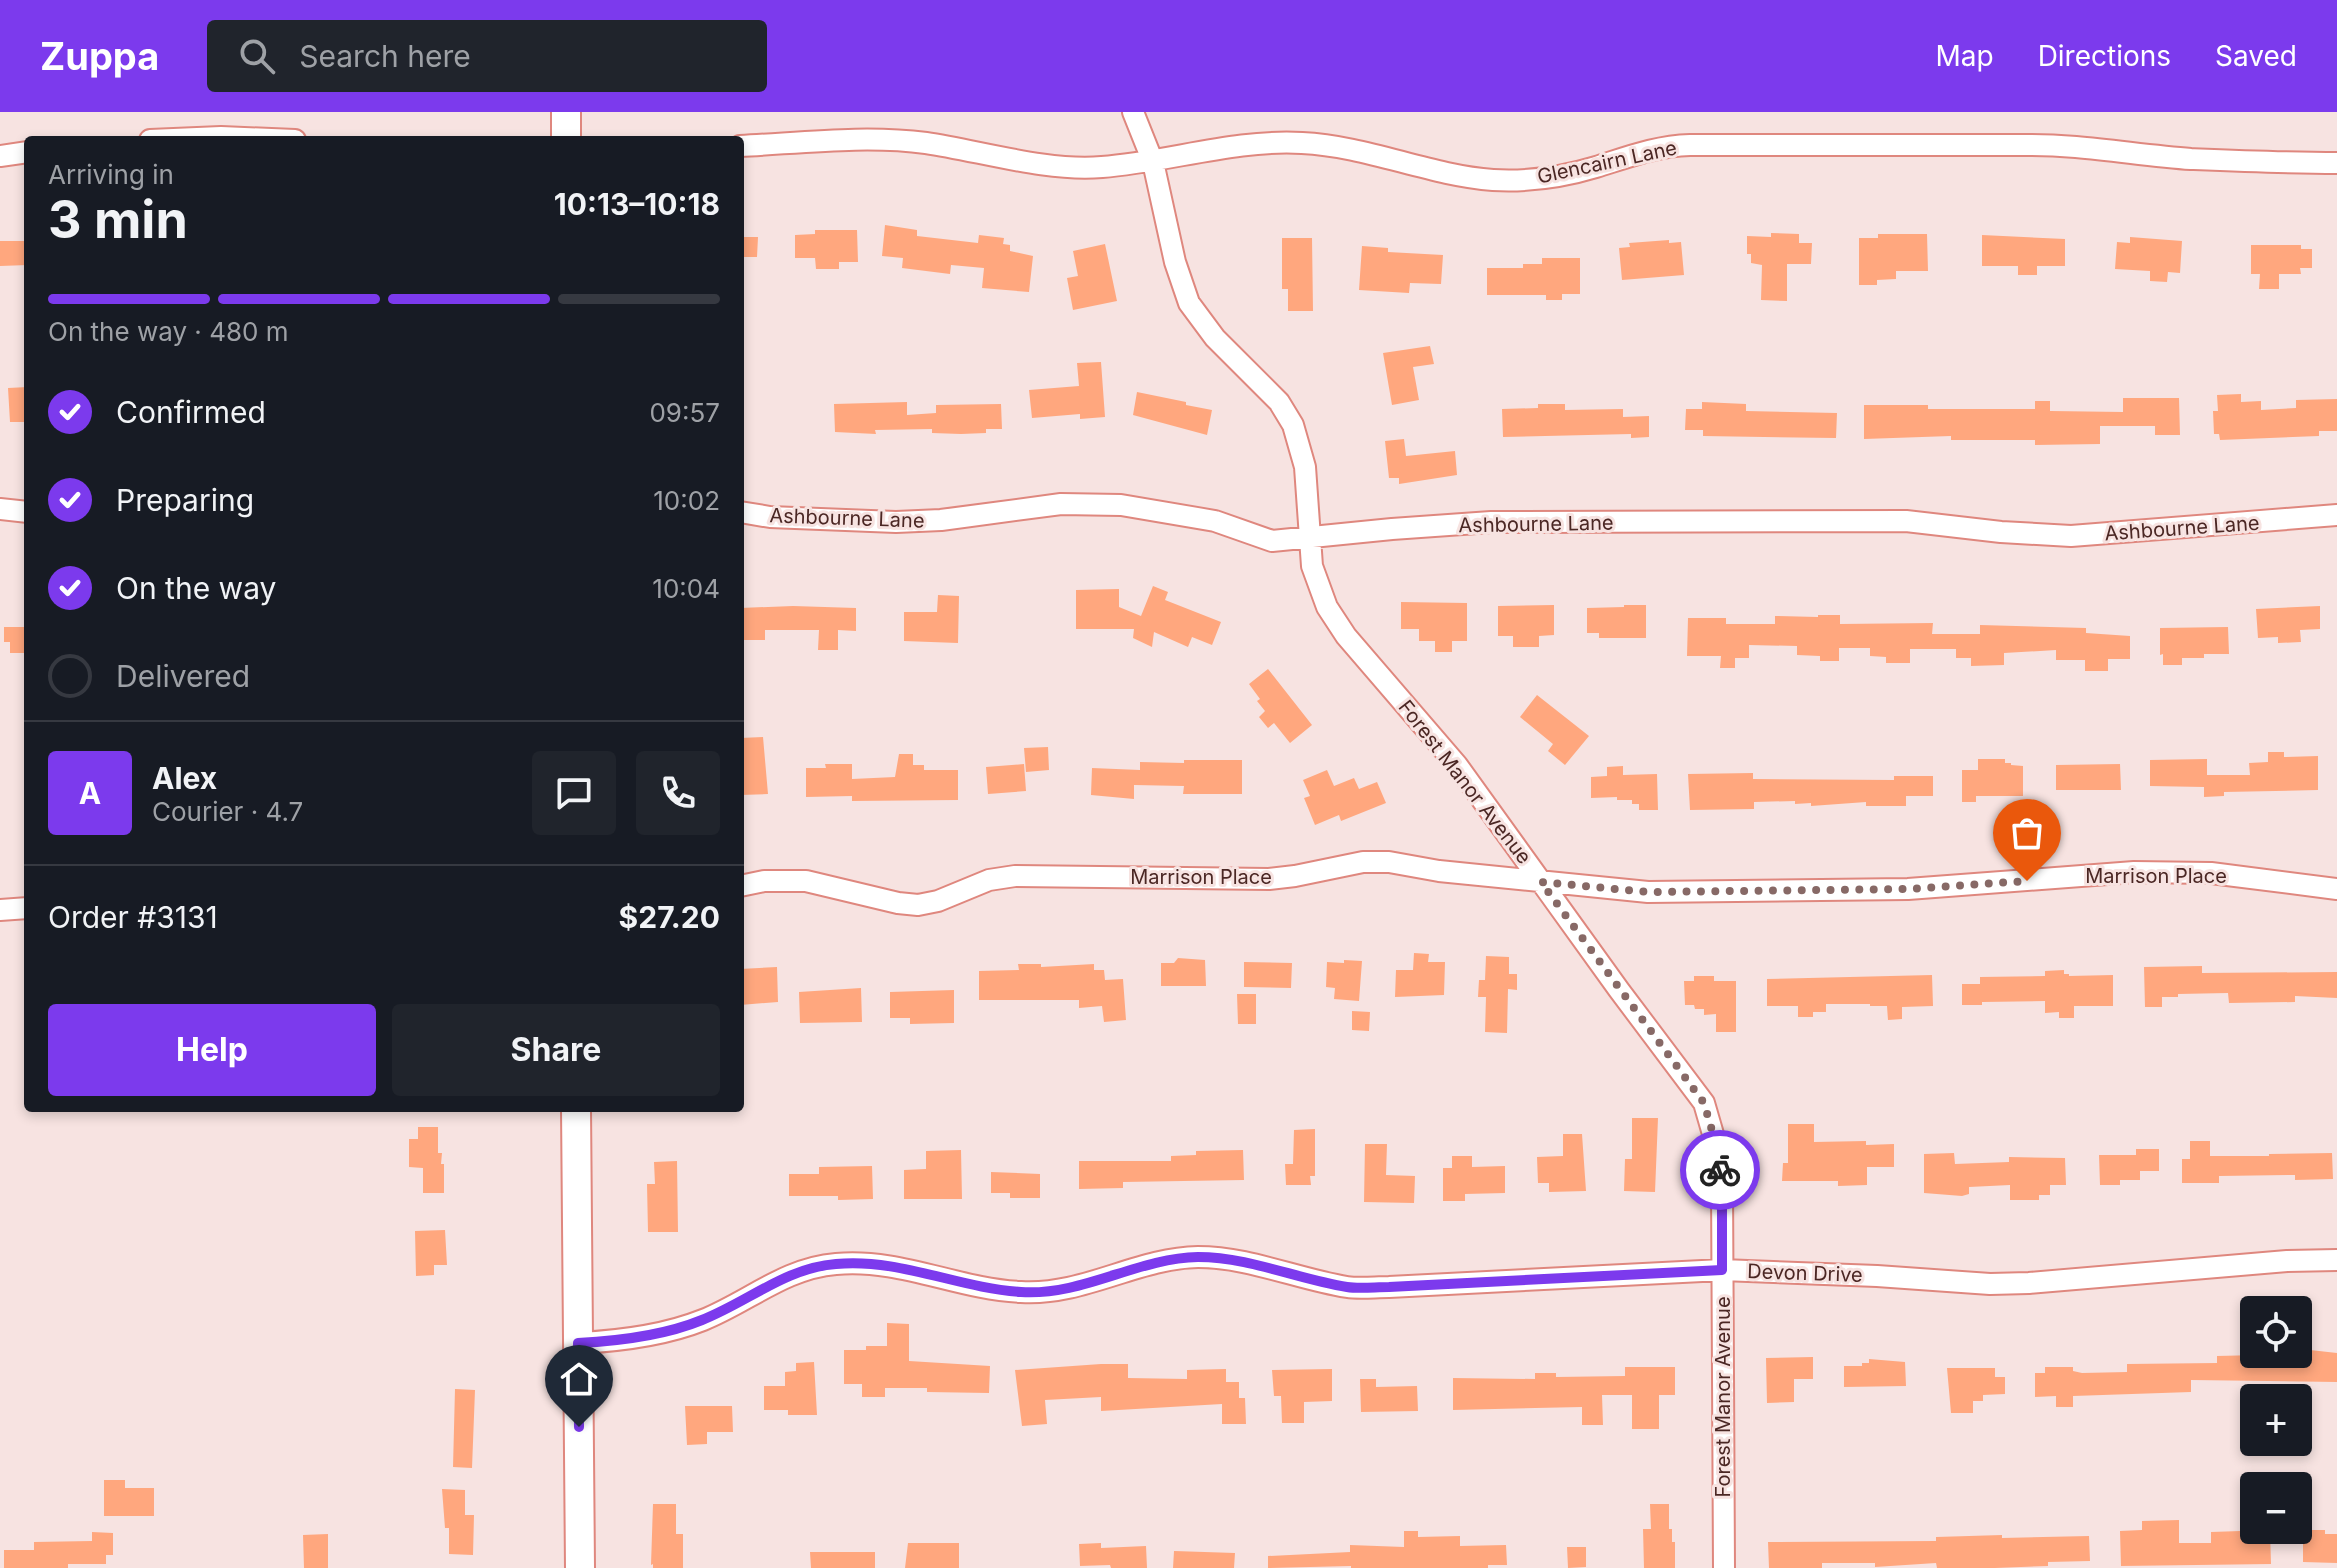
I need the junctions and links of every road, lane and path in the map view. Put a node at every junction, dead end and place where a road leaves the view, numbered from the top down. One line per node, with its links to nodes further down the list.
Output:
1 (566, 112): 3 (main road)
2 (1133, 112): 7 (street, Forest Manor Avenue)
3 (566, 136)
4 (744, 146): 7 (street, Glencairn Lane)
5 (24, 153): 6 (street)
6 (0, 156)
7 (1153, 162): 8 (street, Glencairn Lane); 13 (street, Forest Manor Avenue)
8 (2337, 163)
9 (0, 509): 10 (street)
10 (24, 512)
11 (744, 513): 13 (street, Ashbourne Lane)
12 (2337, 515): 13 (street, Ashbourne Lane)
13 (1309, 538): 14 (street, Forest Manor Avenue)
14 (1541, 882): 15 (street, Marrison Place); 16 (street, Marrison Place); 21 (street, Forest Manor Avenue)
15 (744, 885)
16 (2337, 889)
17 (24, 908): 18 (street)
18 (0, 910)
19 (576, 1112): 22 (main road)
20 (2337, 1260): 21 (street, Devon Drive)
21 (1722, 1270): 22 (street, Devon Drive); 24 (street, Forest Manor Avenue)
22 (578, 1343): 23 (main road)
23 (580, 1568)
24 (1724, 1568)

